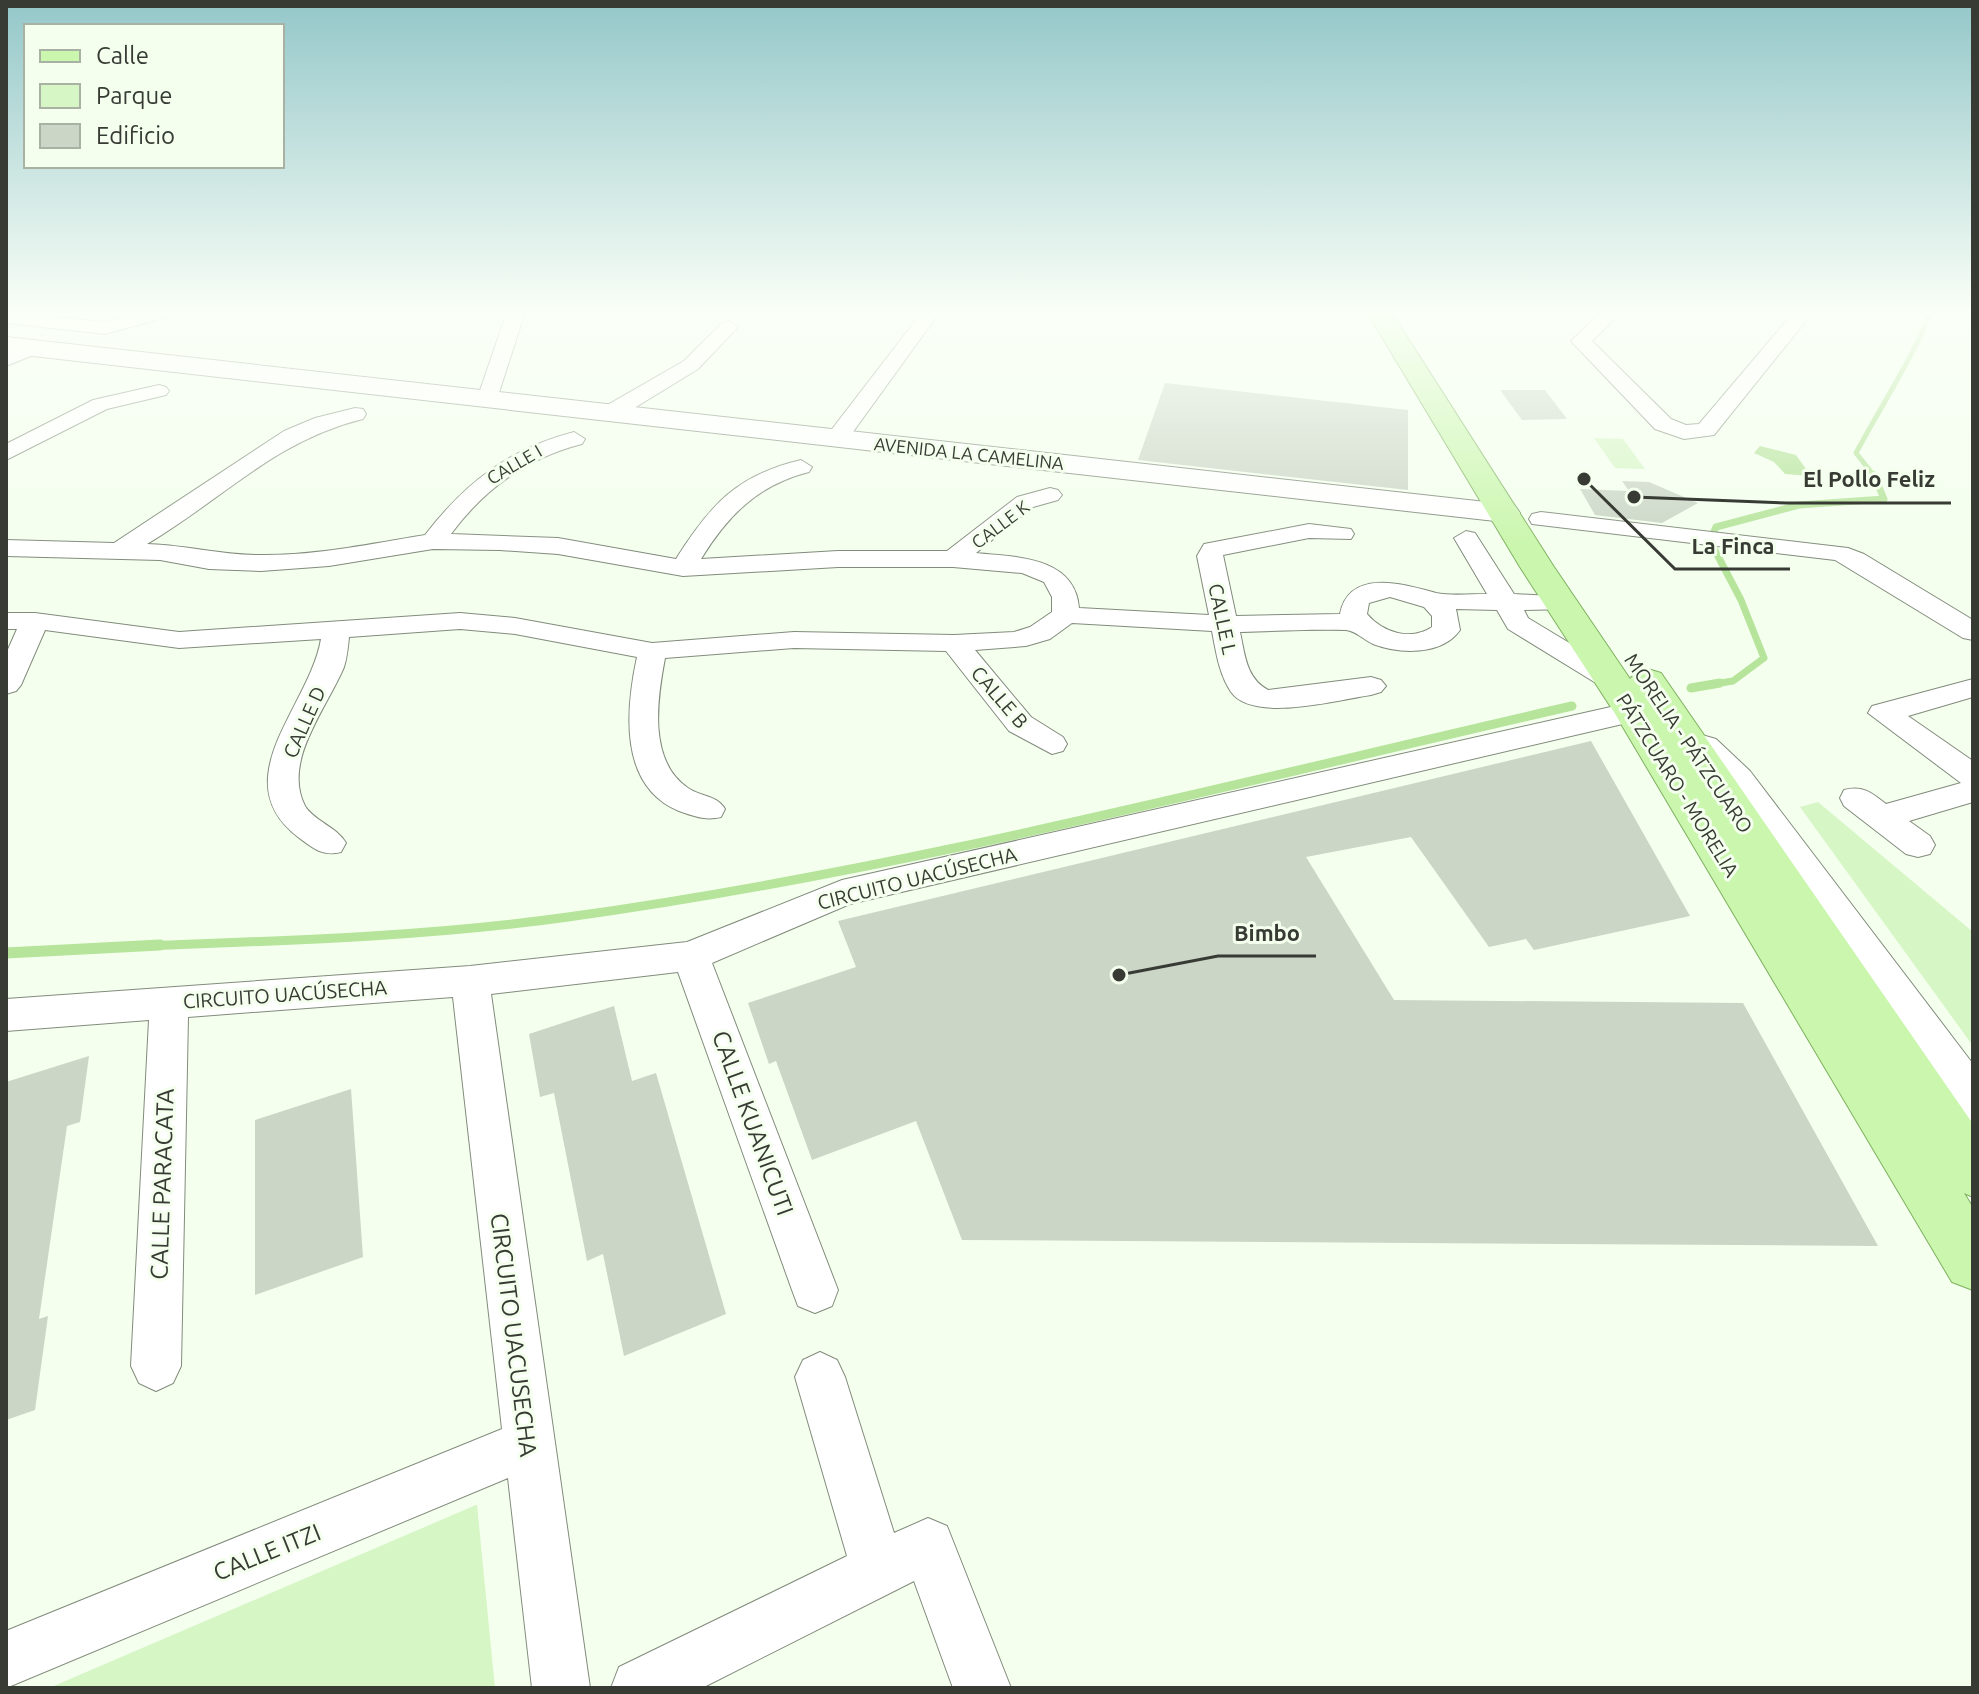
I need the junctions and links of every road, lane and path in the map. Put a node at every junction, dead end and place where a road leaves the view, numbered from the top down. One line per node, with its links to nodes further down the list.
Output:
1 (159, 391): 15 (street)
2 (417, 391): 10 (street, AVENIDA LA CAMELINA)
3 (490, 391): 10 (street)
4 (647, 391): 11 (street)
5 (872, 391): 13 (street)
6 (1428, 391): 18 (main road, PÁTZCUARO - MORELIA)
7 (1461, 391): 19 (main road, MORELIA - PÁTZCUARO)
8 (1630, 391): 9 (street)
9 (1738, 391)
10 (487, 399): 11 (street, AVENIDA LA CAMELINA)
11 (610, 413): 13 (street, AVENIDA LA CAMELINA)
12 (355, 414): 24 (street)
13 (837, 438): 18 (street, AVENIDA LA CAMELINA)
14 (574, 439): 22 (street, CALLE I)
15 (6, 453)
16 (801, 467): 27 (street)
17 (1050, 495): 25 (street, CALLE K)
18 (1504, 513): 26 (main road, PÁTZCUARO - MORELIA)
19 (1541, 519): 38 (street); 44 (main road, MORELIA - PÁTZCUARO)
20 (1342, 534): 32 (street, CALLE L)
21 (1466, 538): 30 (street)
22 (433, 541): 24 (street); 27 (street)
23 (6, 548): 24 (street)
24 (120, 550)
25 (953, 559): 27 (street); 29 (street)
26 (1537, 567): 30 (street); 31 (main road, PÁTZCUARO - MORELIA)
27 (683, 568)
28 (1433, 601): 30 (street); 33 (street); 37 (street)
29 (1066, 606): 32 (street); 39 (street)
30 (1512, 609): 31 (street); 37 (street); 44 (street)
31 (1567, 613): 44 (main road, PÁTZCUARO - MORELIA)
32 (1222, 614): 33 (street); 43 (street, CALLE L)
33 (1355, 615): 37 (street)
34 (6, 621): 35 (street)
35 (35, 621): 36 (street); 42 (street)
36 (336, 630): 40 (street); 49 (street, CALLE D)
37 (1446, 630)
38 (1973, 632)
39 (954, 643): 40 (street); 45 (street, CALLE B)
40 (652, 651): 48 (street)
41 (1973, 675): 46 (street)
42 (6, 685)
43 (1371, 686)
44 (1642, 706): 51 (street, CIRCUITO UACÚSECHA); 55 (street); 56 (main road, MORELIA - PÁTZCUARO); 57 (main road, PÁTZCUARO - MORELIA)
45 (1052, 744)
46 (1973, 776)
47 (1973, 791): 50 (street)
48 (709, 809)
49 (329, 843)
50 (1918, 845)
51 (691, 956): 52 (street, CIRCUITO UACÚSECHA); 58 (street, CALLE KUANICUTI)
52 (470, 981): 53 (street, CIRCUITO UACÚSECHA); 61 (street, CIRCUITO UACUSECHA)
53 (169, 1002): 54 (street, CIRCUITO UACÚSECHA); 59 (street, CALLE PARACATA)
54 (6, 1015)
55 (1973, 1106)
56 (1973, 1171)
57 (1973, 1261)
58 (815, 1290)
59 (156, 1366)
60 (820, 1377): 62 (street)
61 (528, 1444): 63 (street, CALLE ITZI); 64 (street, CIRCUITO UACUSECHA)
62 (878, 1570): 65 (street); 66 (street)
63 (6, 1660)
64 (561, 1688)
65 (640, 1688)
66 (982, 1688)

